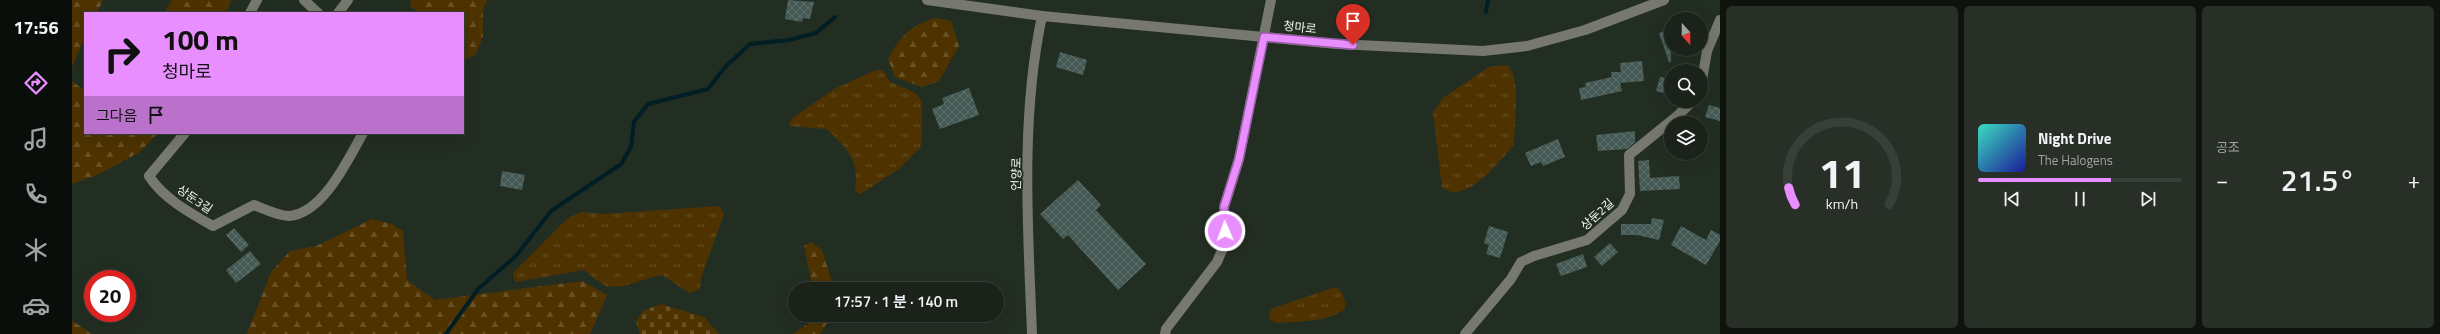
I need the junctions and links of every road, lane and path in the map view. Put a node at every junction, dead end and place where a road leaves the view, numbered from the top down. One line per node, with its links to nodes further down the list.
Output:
1 (257, 0): 7 (street)
2 (304, 0): 8 (street)
3 (348, 0): 9 (street)
4 (927, 0): 10 (street, 청마로)
5 (1271, 0): 12 (street)
6 (1664, 0): 12 (street, 청마로)
7 (251, 12)
8 (317, 12)
9 (339, 12)
10 (1042, 16): 12 (street, 청마로); 17 (street, 언양로)
11 (1720, 20): 13 (street)
12 (1264, 37): 18 (street)
13 (1705, 64)
14 (1686, 108): 19 (street, 상둔2길)
15 (184, 134): 16 (street, 상둔3길)
16 (362, 134)
17 (1032, 334)
18 (1165, 334)
19 (1465, 334)

